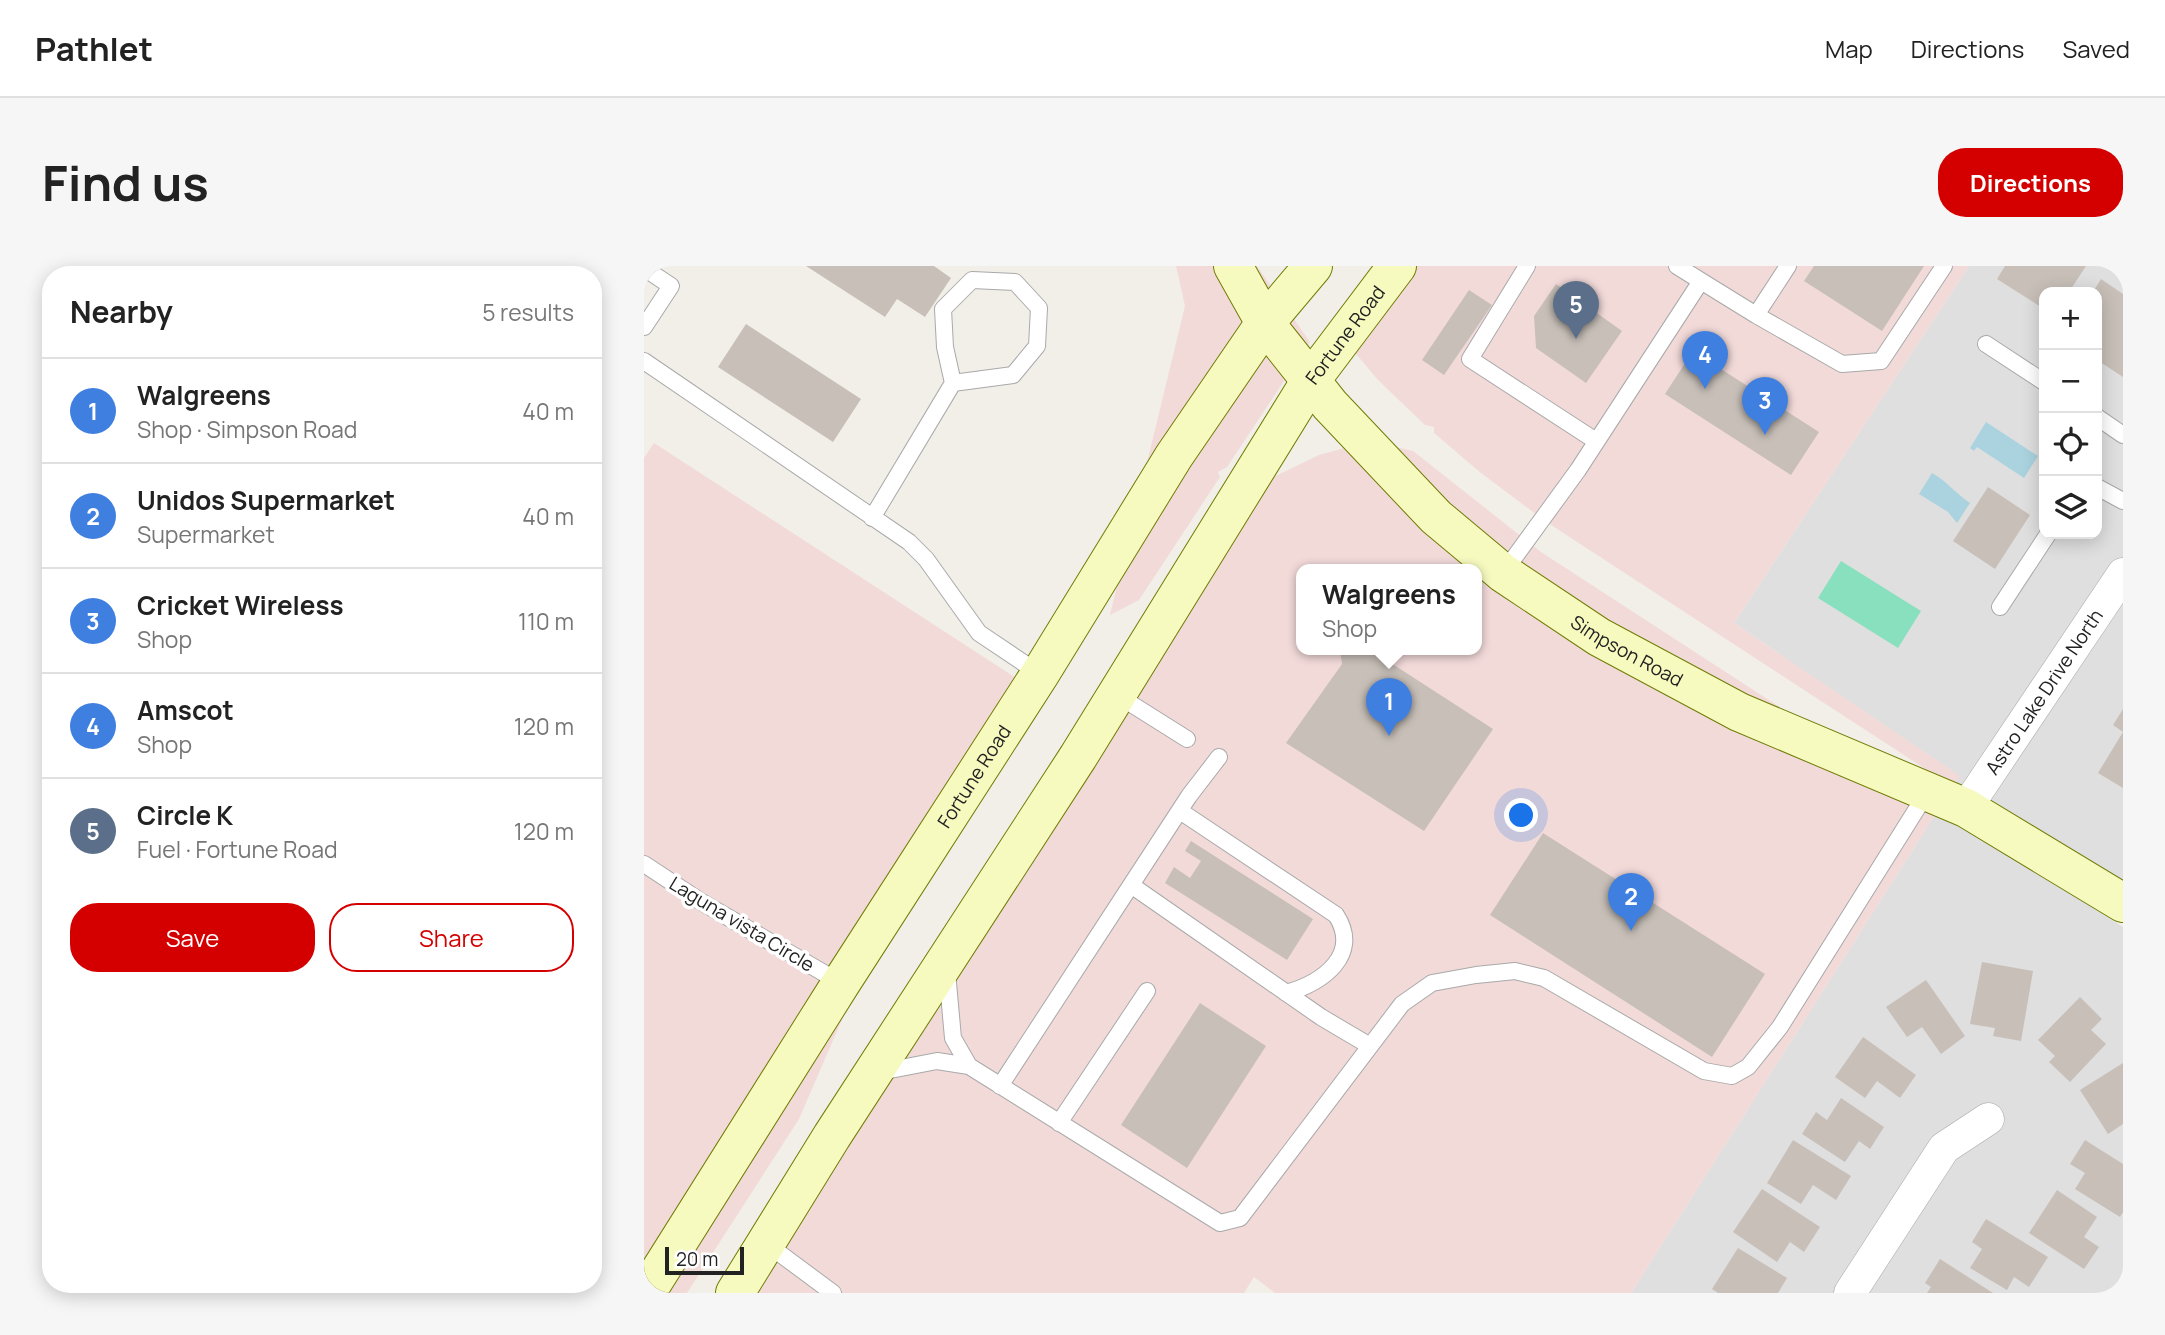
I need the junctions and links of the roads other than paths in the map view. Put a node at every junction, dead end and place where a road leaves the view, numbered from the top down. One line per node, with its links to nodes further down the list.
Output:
1 (1233, 266): 11 (main road, Simpson Road)
2 (1313, 266): 11 (main road, Fortune Road)
3 (1397, 266): 16 (main road, Fortune Road)
4 (1527, 266): 20 (lane)
5 (1677, 266): 9 (lane)
6 (1788, 266): 10 (lane)
7 (1944, 266): 10 (lane)
8 (644, 268): 12 (lane)
9 (1700, 281): 10 (lane); 20 (lane)
10 (1756, 315)
11 (1265, 323): 16 (main road, Simpson Road); 28 (main road, Fortune Road)
12 (644, 327)
13 (1986, 344): 15 (lane)
14 (644, 361): 23 (lane)
15 (2039, 379)
16 (1311, 380): 25 (main road, Simpson Road); 29 (main road, Fortune Road)
17 (953, 383): 17 (lane); 23 (lane)
18 (2102, 420): 19 (lane)
19 (2123, 435)
20 (1596, 441): 25 (lane)
21 (2102, 490): 22 (lane)
22 (2123, 501)
23 (872, 518): 28 (lane)
24 (2045, 539): 27 (lane)
25 (1503, 573): 32 (main road, Simpson Road)
26 (2123, 574): 33 (street, Astro Lake Drive North)
27 (2000, 607)
28 (1040, 674): 39 (main road, Fortune Road)
29 (1117, 695): 30 (lane); 38 (main road, Fortune Road)
30 (1187, 739)
31 (1219, 757): 34 (lane)
32 (1928, 791): 33 (main road, Simpson Road); 42 (lane)
33 (1966, 808): 37 (main road, Simpson Road)
34 (1180, 811): 36 (lane); 41 (lane)
35 (644, 864): 39 (lane, Laguna vista Circle)
36 (1131, 885): 41 (lane); 45 (lane)
37 (2123, 904)
38 (946, 962): 43 (lane); 44 (main road, Fortune Road)
39 (841, 983): 49 (main road, Fortune Road)
40 (1147, 991): 47 (lane)
41 (1286, 993): 42 (lane)
42 (1370, 1046): 47 (lane)
43 (969, 1066): 44 (lane); 45 (lane)
44 (872, 1073): 48 (main road, Fortune Road)
45 (1000, 1086): 47 (lane)
46 (1988, 1119): 52 (street)
47 (1059, 1123)
48 (767, 1244): 50 (main road, Fortune Road); 51 (lane)
49 (646, 1293)
50 (735, 1293)
51 (833, 1293)
52 (1850, 1293)

